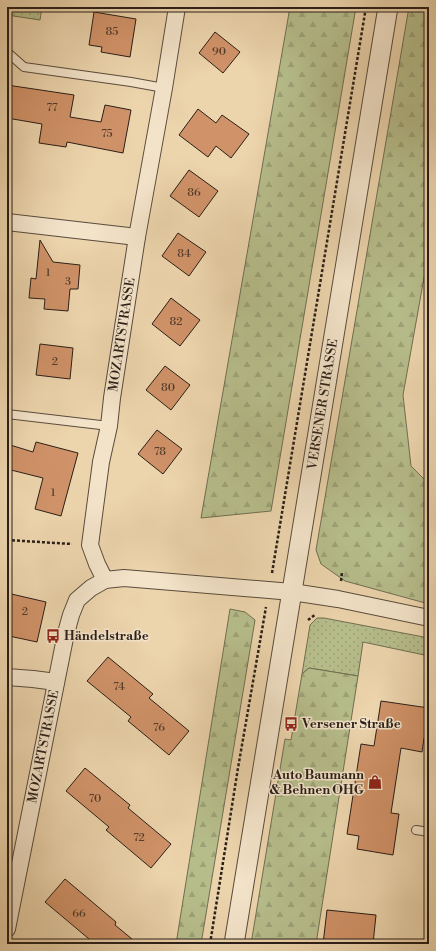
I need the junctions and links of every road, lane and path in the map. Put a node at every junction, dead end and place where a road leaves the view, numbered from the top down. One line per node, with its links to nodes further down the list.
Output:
1 (177, 7): 5 (street, MOZARTSTRASSE)
2 (366, 7): 13 (path)
3 (388, 7): 14 (street, VERSENER STRASSE)
4 (7, 52): 5 (lane)
5 (164, 88): 7 (street, MOZARTSTRASSE)
6 (7, 222): 7 (street)
7 (137, 237): 9 (street, MOZARTSTRASSE)
8 (7, 414): 9 (lane)
9 (109, 426): 11 (street, MOZARTSTRASSE)
10 (7, 540): 11 (path)
11 (90, 545): 12 (street, MOZARTSTRASSE)
12 (105, 580): 13 (street, MOZARTSTRASSE); 17 (street, MOZARTSTRASSE)
13 (269, 590): 14 (street, MOZARTSTRASSE); 22 (path)
14 (292, 592): 15 (street, MOZARTSTRASSE); 23 (street, VERSENER STRASSE)
15 (429, 618)
16 (7, 677): 17 (street)
17 (56, 682): 20 (street, MOZARTSTRASSE)
18 (416, 830): 19 (lane)
19 (429, 832)
20 (9, 905): 21 (street, MOZARTSTRASSE)
21 (7, 929)
22 (210, 944)
23 (234, 944)

